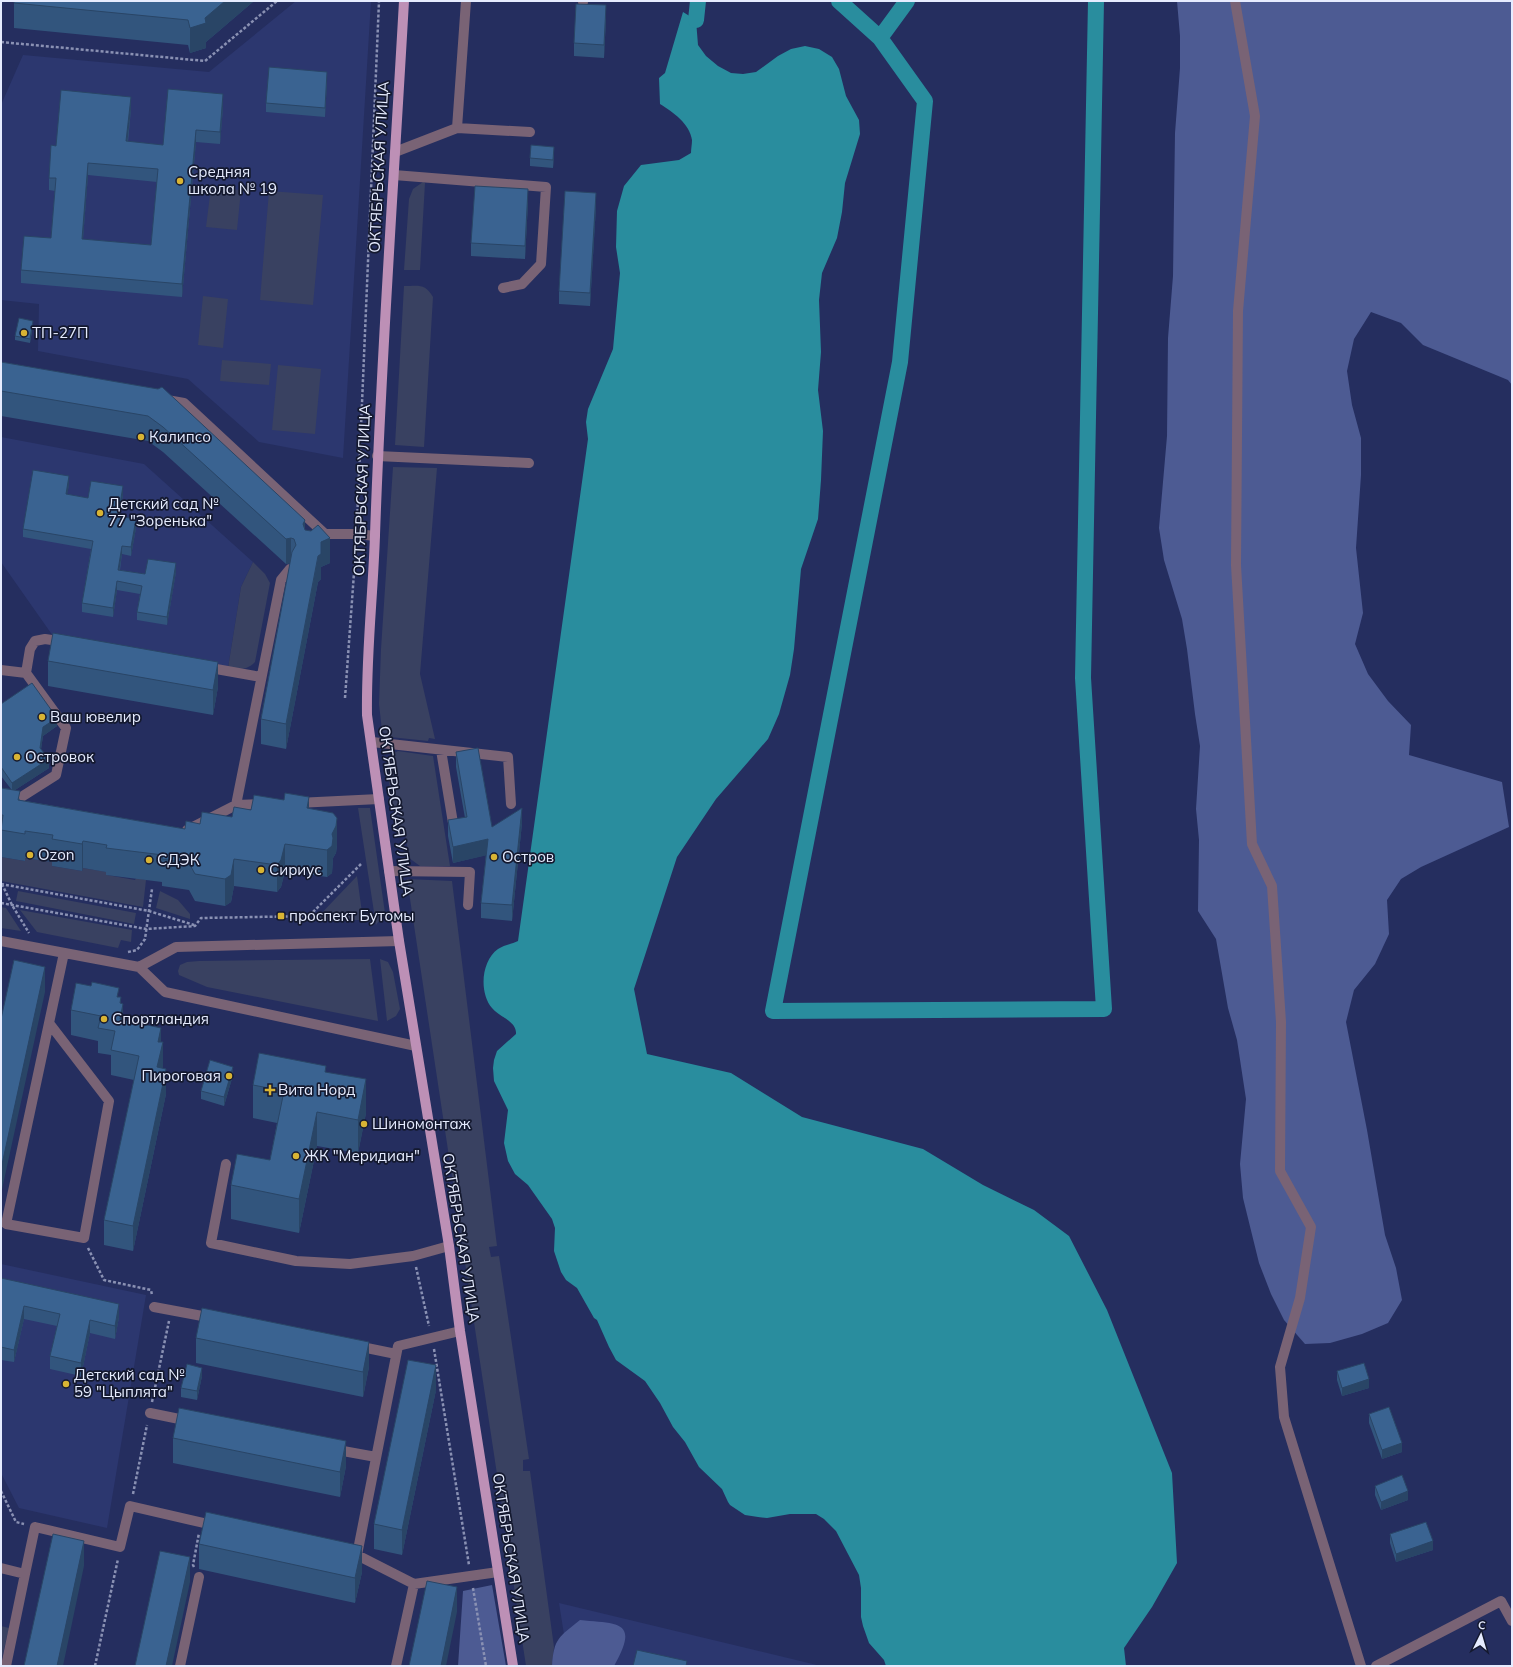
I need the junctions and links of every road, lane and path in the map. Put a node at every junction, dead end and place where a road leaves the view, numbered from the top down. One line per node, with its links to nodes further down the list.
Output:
1 (277, 1): 6 (path)
2 (379, 1): 15 (path)
3 (404, 1): 9 (main road, ОКТЯБРЬСКАЯ УЛИЦА)
4 (468, 1): 7 (street)
5 (1235, 1): 88 (street)
6 (1, 42)
7 (457, 128): 8 (street); 9 (street)
8 (530, 132)
9 (395, 152): 10 (main road, ОКТЯБРЬСКАЯ УЛИЦА)
10 (394, 174): 11 (street); 13 (main road, ОКТЯБРЬСКАЯ УЛИЦА)
11 (503, 288)
12 (154, 398): 15 (street)
13 (377, 456): 14 (street); 16 (main road, ОКТЯБРЬСКАЯ УЛИЦА)
14 (529, 463)
15 (357, 534): 16 (street); 23 (path)
16 (375, 536): 24 (main road, ОКТЯБРЬСКАЯ УЛИЦА)
17 (290, 569): 22 (street)
18 (77, 644): 21 (street)
19 (192, 664): 22 (street)
20 (1, 670): 21 (street)
21 (26, 673): 28 (street)
22 (261, 677): 31 (street)
23 (345, 698)
24 (372, 742): 25 (street); 26 (main road, ОКТЯБРЬСКАЯ УЛИЦА)
25 (442, 750): 30 (street); 32 (street)
26 (379, 800): 27 (street); 35 (main road, ОКТЯБРЬСКАЯ УЛИЦА)
27 (290, 803)
28 (31, 804)
29 (275, 804): 31 (street)
30 (512, 804)
31 (236, 805): 33 (street)
32 (453, 823)
33 (177, 830)
34 (362, 864): 42 (path)
35 (389, 870): 40 (street); 46 (main road, ОКТЯБРЬСКАЯ УЛИЦА)
36 (1, 884): 39 (path); 41 (path)
37 (152, 889): 41 (path)
38 (1, 903): 39 (path)
39 (12, 905): 43 (path); 44 (path)
40 (468, 905)
41 (149, 912): 42 (path); 43 (path)
42 (195, 926): 43 (path)
43 (146, 929): 47 (path)
44 (30, 934)
45 (1, 941): 48 (street)
46 (399, 941): 49 (street); 51 (main road, ОКТЯБРЬСКАЯ УЛИЦА)
47 (126, 952)
48 (64, 953): 49 (street); 50 (street)
49 (139, 967): 51 (street)
50 (49, 1023): 53 (street); 53 (street)
51 (416, 1046): 54 (main road, ОКТЯБРЬСКАЯ УЛИЦА)
52 (226, 1164): 55 (street)
53 (84, 1238): 56 (path)
54 (449, 1246): 55 (street); 58 (main road, ОКТЯБРЬСКАЯ УЛИЦА)
55 (413, 1256): 59 (path)
56 (154, 1307): 57 (street)
57 (226, 1320)
58 (460, 1331): 59 (street); 74 (main road, ОКТЯБРЬСКАЯ УЛИЦА)
59 (432, 1338): 61 (street); 76 (path)
60 (350, 1345): 61 (street)
61 (396, 1354): 65 (street)
62 (150, 1413): 63 (street)
63 (196, 1422)
64 (321, 1447): 65 (street)
65 (376, 1457): 72 (street)
66 (1, 1491): 68 (path)
67 (201, 1523): 69 (street); 70 (street); 77 (path)
68 (34, 1527): 70 (street); 75 (street)
69 (224, 1528)
70 (120, 1547): 83 (path)
71 (341, 1552): 72 (street)
72 (357, 1555): 78 (street)
73 (1, 1568): 75 (street)
74 (498, 1572): 76 (street); 87 (main road, ОКТЯБРЬСКАЯ УЛИЦА)
75 (25, 1574): 82 (street)
76 (471, 1576): 78 (street); 86 (path)
77 (199, 1577): 84 (street)
78 (414, 1584): 85 (street)
79 (1512, 1599): 80 (street)
80 (1501, 1601): 81 (street); 89 (street)
81 (1512, 1621)
82 (6, 1666)
83 (95, 1666)
84 (180, 1666)
85 (396, 1666)
86 (486, 1666)
87 (513, 1666)
88 (1361, 1666)
89 (1376, 1666)

